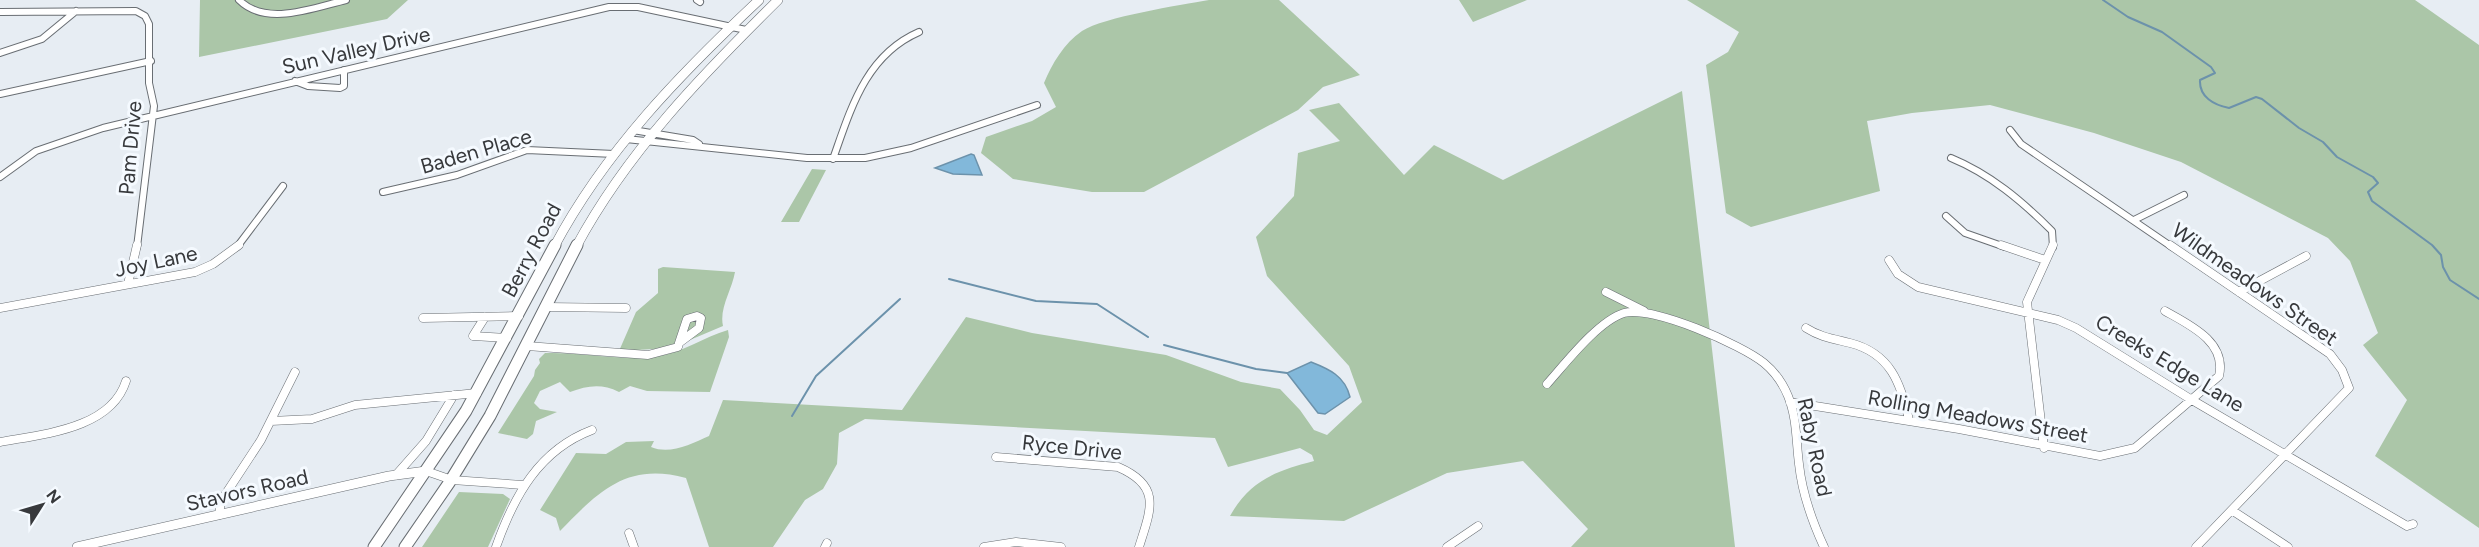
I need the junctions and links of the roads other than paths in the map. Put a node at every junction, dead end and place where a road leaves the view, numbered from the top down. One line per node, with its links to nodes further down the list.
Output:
1 (239, 0): 2 (street)
2 (346, 0)
3 (759, 0): 8 (highway, Berry Road)
4 (778, 0): 9 (highway, Berry Road)
5 (629, 3): 8 (street, Sun Valley Drive); 13 (street, Sun Valley Drive)
6 (75, 11): 7 (street, Pam Drive); 11 (street); 12 (street, Pam Drive)
7 (0, 12)
8 (731, 27): 9 (street, Sun Valley Drive); 18 (highway, Berry Road)
9 (746, 30): 20 (highway, Berry Road)
10 (919, 32): 24 (street)
11 (0, 53)
12 (151, 61): 15 (street); 17 (street, Pam Drive)
13 (344, 70): 14 (street, Sun Valley Drive); 14 (street)
14 (295, 81): 17 (street, Sun Valley Drive)
15 (0, 94)
16 (1037, 105): 24 (street)
17 (152, 115): 25 (street, Sun Valley Drive); 34 (street, Pam Drive)
18 (633, 130): 20 (street); 21 (highway, Berry Road)
19 (2010, 130): 30 (street, Wildmeadows Street)
20 (649, 137): 21 (street); 24 (street); 37 (highway, Berry Road)
21 (626, 139): 22 (highway, Berry Road)
22 (614, 154): 27 (street, Baden Place); 44 (highway, Berry Road)
23 (1951, 158): 33 (street)
24 (833, 159)
25 (0, 177)
26 (283, 186): 34 (street, Joy Lane)
27 (383, 192)
28 (2184, 195): 30 (street)
29 (1946, 216): 33 (street)
30 (2134, 220): 36 (street, Wildmeadows Street)
31 (2307, 256): 36 (street)
32 (1889, 260): 41 (street, Creeks Edge Lane)
33 (2045, 260): 41 (street)
34 (128, 284): 38 (street, Joy Lane)
35 (1606, 292): 42 (street)
36 (2239, 292): 62 (street, Wildmeadows Street)
37 (547, 307): 39 (street); 49 (highway, Berry Road)
38 (0, 308)
39 (626, 308)
40 (2165, 311): 55 (street, Rolling Meadows Street)
41 (2029, 314): 55 (street, Creeks Edge Lane); 61 (street)
42 (1652, 315): 52 (street, Raby Road); 56 (street, Raby Road)
43 (485, 316): 44 (street); 45 (street); 47 (street)
44 (519, 316): 47 (highway, Berry Road)
45 (423, 318)
46 (1806, 328): 57 (street)
47 (507, 338): 53 (highway, Berry Road)
48 (679, 343): 49 (street)
49 (526, 346): 66 (highway, Berry Road)
50 (294, 372): 58 (street)
51 (126, 381): 60 (street)
52 (1547, 384)
53 (477, 393): 54 (street); 64 (highway, Berry Road)
54 (454, 395): 58 (street); 65 (street)
55 (2192, 400): 61 (street, Rolling Meadows Street); 62 (street, Creeks Edge Lane)
56 (1790, 402): 57 (street, Rolling Meadows Street); 82 (street, Raby Road)
57 (1909, 420): 61 (street, Rolling Meadows Street)
58 (271, 421): 69 (street)
59 (592, 430): 67 (street)
60 (0, 442)
61 (2044, 448)
62 (2288, 454): 68 (street, Wildmeadows Street); 70 (street, Creeks Edge Lane)
63 (996, 457): 80 (street, Ryce Drive)
64 (426, 471): 65 (street, Stavors Road); 66 (street); 74 (highway, Berry Road)
65 (396, 475): 69 (street, Stavors Road)
66 (452, 480): 67 (street); 75 (highway, Berry Road)
67 (524, 484): 76 (street)
68 (2233, 511): 83 (street, Wildmeadows Street); 84 (street)
69 (219, 515): 73 (street, Stavors Road)
70 (2413, 524)
71 (1478, 526): 81 (street)
72 (629, 533): 77 (street)
73 (77, 547)
74 (374, 547)
75 (405, 547)
76 (496, 547)
77 (634, 547)
78 (984, 547): 79 (street)
79 (1061, 547)
80 (1139, 547)
81 (1447, 547)
82 (1824, 547)
83 (2196, 547)
84 (2288, 547)

